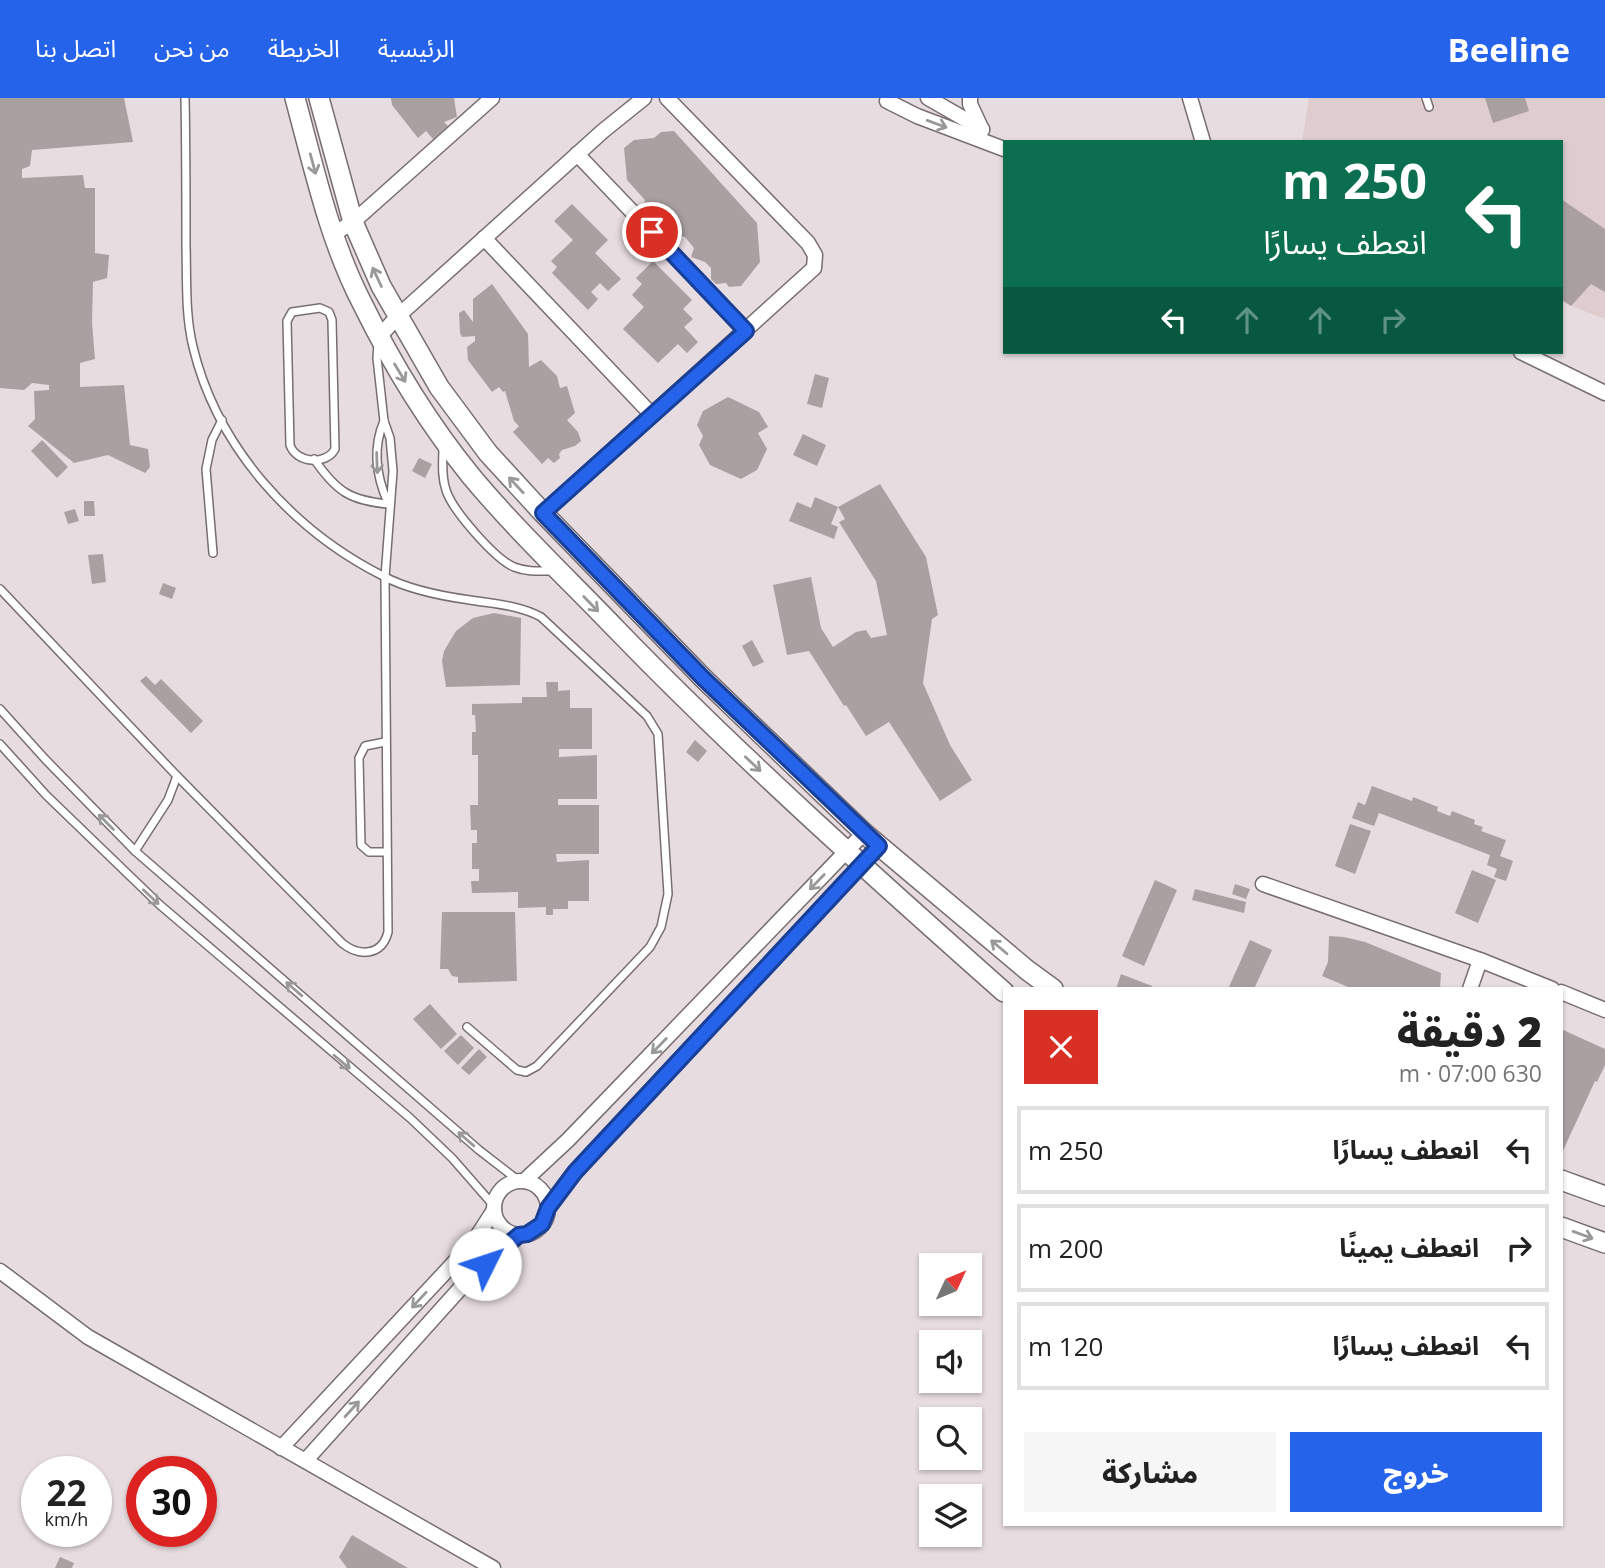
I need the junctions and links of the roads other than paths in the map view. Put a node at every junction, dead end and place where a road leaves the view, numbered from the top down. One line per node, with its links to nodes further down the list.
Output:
1 (185, 98): 27 (lane)
2 (295, 98): 19 (street, one-way to 19)
3 (319, 98): 18 (street)
4 (492, 98): 18 (street)
5 (644, 98): 17 (street)
6 (667, 98): 22 (street)
7 (928, 98): 13 (street)
8 (970, 98): 13 (street)
9 (1190, 98): 14 (street)
10 (1426, 98): 12 (lane)
11 (886, 99): 15 (street, one-way to 15)
12 (1429, 107)
13 (982, 129): 15 (street)
14 (1202, 140)
15 (989, 144): 16 (street)
16 (1003, 149)
17 (577, 154): 20 (street); 22 (street)
18 (353, 222): 19 (street); 21 (street, one-way to 18)
19 (332, 235): 23 (street)
20 (484, 238): 21 (street); 26 (street)
21 (397, 317): 23 (street); 32 (street, one-way to 21)
22 (746, 331): 26 (street)
23 (380, 337): 28 (lane); 29 (street, one-way to 29)
24 (1525, 354): 25 (street)
25 (1605, 393)
26 (652, 415): 32 (street)
27 (222, 420): 33 (lane); 35 (lane)
28 (383, 421): 31 (lane); 31 (lane, one-way to 31)
29 (443, 438): 34 (street); 34 (lane)
30 (314, 459): 30 (lane); 31 (lane)
31 (389, 503): 35 (lane)
32 (543, 513): 41 (street)
33 (213, 553)
34 (559, 571): 45 (street, one-way to 45)
35 (384, 577): 38 (lane); 55 (lane)
36 (0, 589): 40 (lane)
37 (0, 709): 43 (lane, one-way to 37)
38 (385, 742): 44 (lane); 44 (lane)
39 (0, 744): 59 (lane, one-way to 59)
40 (177, 776): 43 (lane); 44 (lane)
41 (864, 833): 42 (street); 45 (street)
42 (879, 846): 46 (street); 49 (street, one-way to 42)
43 (135, 851): 56 (lane, one-way to 43)
44 (387, 852)
45 (846, 852): 46 (street); 56 (street, one-way to 56)
46 (861, 866): 52 (street); 60 (street)
47 (1263, 884): 48 (street)
48 (1480, 960): 50 (street); 51 (street)
49 (1050, 987)
50 (1471, 987)
51 (1547, 987)
52 (1003, 991)
53 (1563, 993): 54 (street)
54 (1605, 1010)
55 (467, 1027)
56 (521, 1181): 59 (street); 60 (street)
57 (1563, 1181): 58 (street)
58 (1605, 1196)
59 (494, 1208): 62 (street); 65 (street, one-way to 65)
60 (548, 1208): 62 (street)
61 (1563, 1228): 63 (street, one-way to 63)
62 (519, 1235): 66 (street, one-way to 62)
63 (1605, 1243)
64 (0, 1271): 65 (street)
65 (281, 1448): 66 (street)
66 (306, 1460): 67 (street)
67 (493, 1568)

